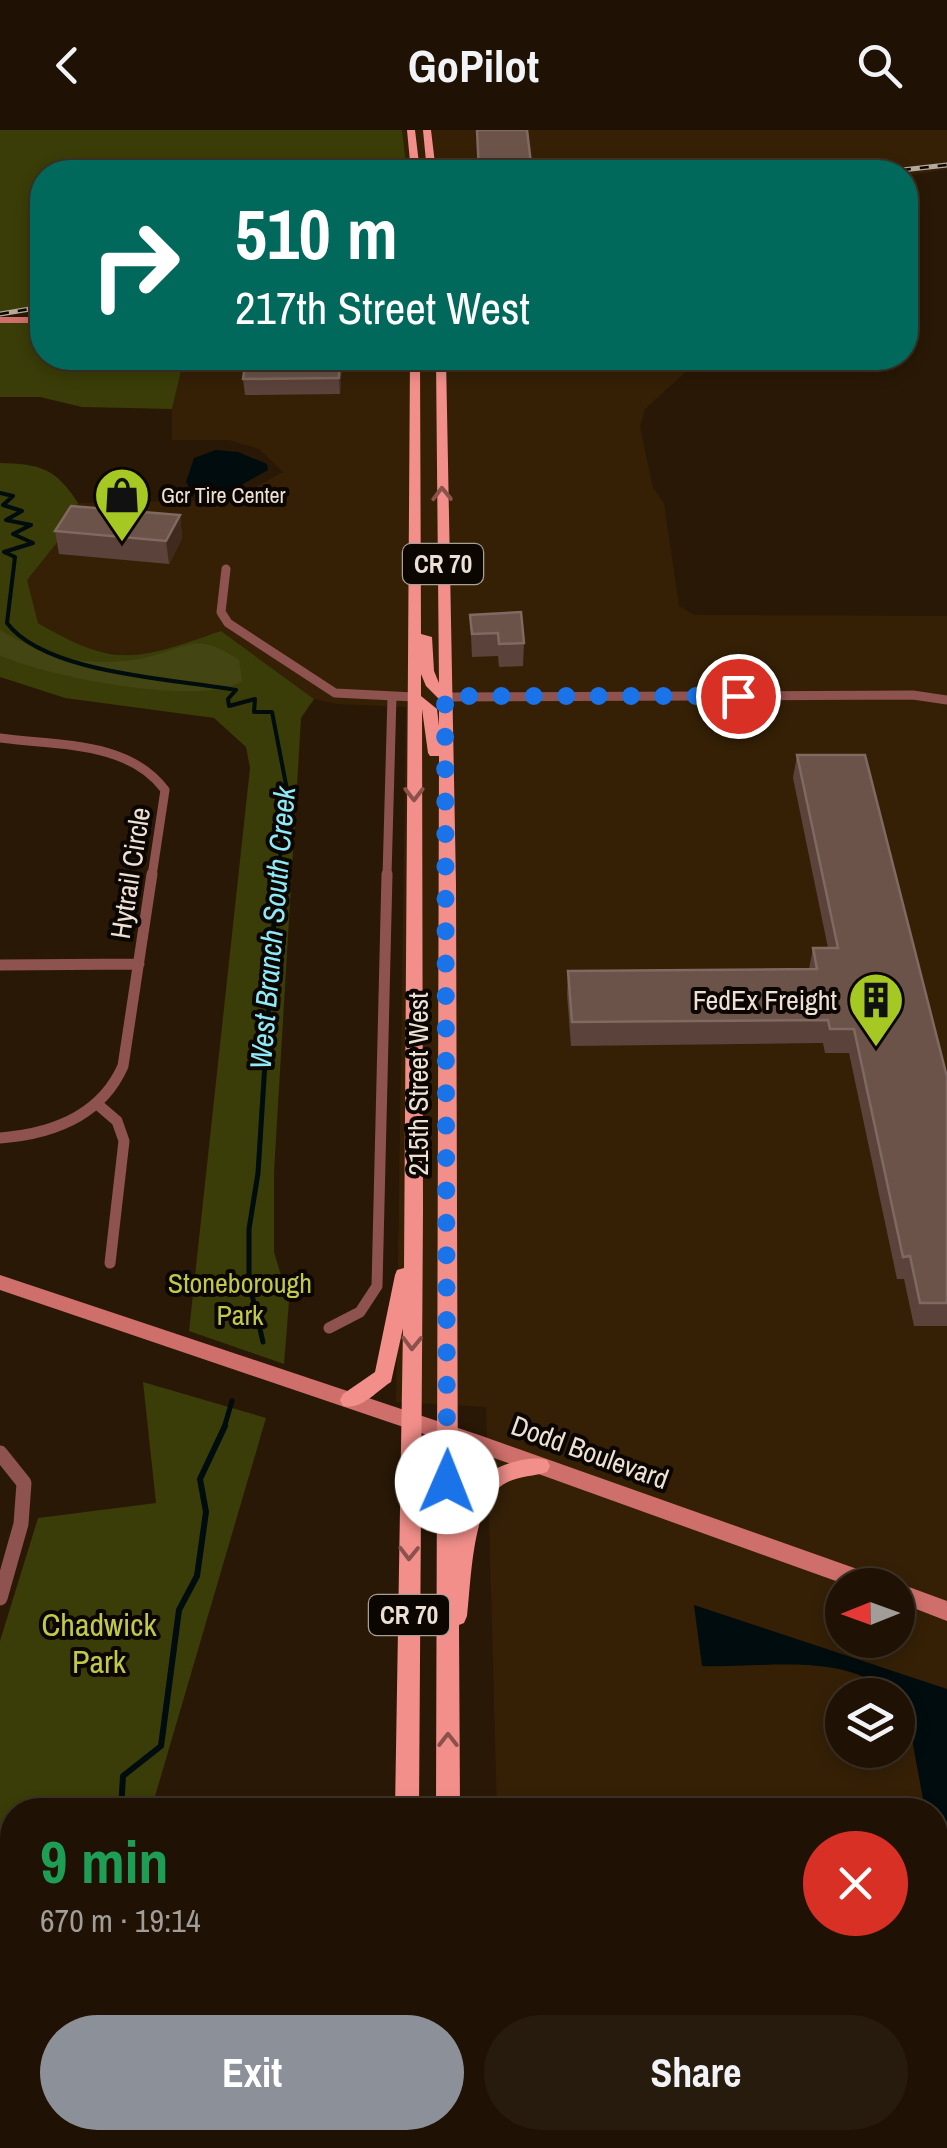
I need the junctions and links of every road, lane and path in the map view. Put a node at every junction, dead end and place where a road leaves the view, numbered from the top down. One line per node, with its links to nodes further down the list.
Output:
1 (411, 130): 3 (main road)
2 (427, 130): 4 (main road)
3 (415, 160)
4 (431, 160)
5 (0, 320): 6 (main road)
6 (30, 320)
7 (415, 370): 12 (main road, 215th Street West / CR 70)
8 (437, 370): 10 (main road)
9 (441, 370): 10 (main road, 215th Street West / CR 70)
10 (441, 380): 14 (main road, 215th Street West / CR 70, one-way to 10)
11 (226, 569): 13 (street)
12 (414, 609): 14 (main road); 15 (main road, 215th Street West / CR 70)
13 (392, 696): 15 (street); 26 (street, 215th Street West)
14 (445, 696): 16 (street); 18 (main road, 215th Street West / CR 70)
15 (414, 697): 18 (main road); 23 (main road, 215th Street West / CR 70, one-way to 23)
16 (947, 700)
17 (0, 738): 19 (street, Hytrail Circle)
18 (447, 797): 29 (main road, 215th Street West / CR 70)
19 (139, 964): 20 (street, Hytrail Circle); 21 (street, Hytrail Circle)
20 (0, 965)
21 (96, 1102): 22 (street, Hytrail Circle); 24 (street)
22 (0, 1138)
23 (414, 1210): 27 (main road); 28 (main road, 215th Street West / CR 70, one-way to 28)
24 (110, 1263)
25 (0, 1282): 27 (main road, Dodd Boulevard)
26 (329, 1328)
27 (350, 1400): 28 (main road, Dodd Boulevard)
28 (412, 1421): 29 (main road, Dodd Boulevard); 37 (main road, 215th Street West / CR 70, one-way to 37)
29 (448, 1433): 31 (main road, Dodd Boulevard); 36 (main road, 215th Street West / CR 70)
30 (0, 1453): 33 (street)
31 (540, 1466): 32 (main road, Dodd Boulevard); 36 (main road)
32 (826, 1568)
33 (0, 1598)
34 (915, 1599): 35 (main road)
35 (947, 1611)
36 (447, 1670): 38 (main road, 215th Street West / CR 70, one-way to 36)
37 (407, 1798)
38 (448, 1798)

